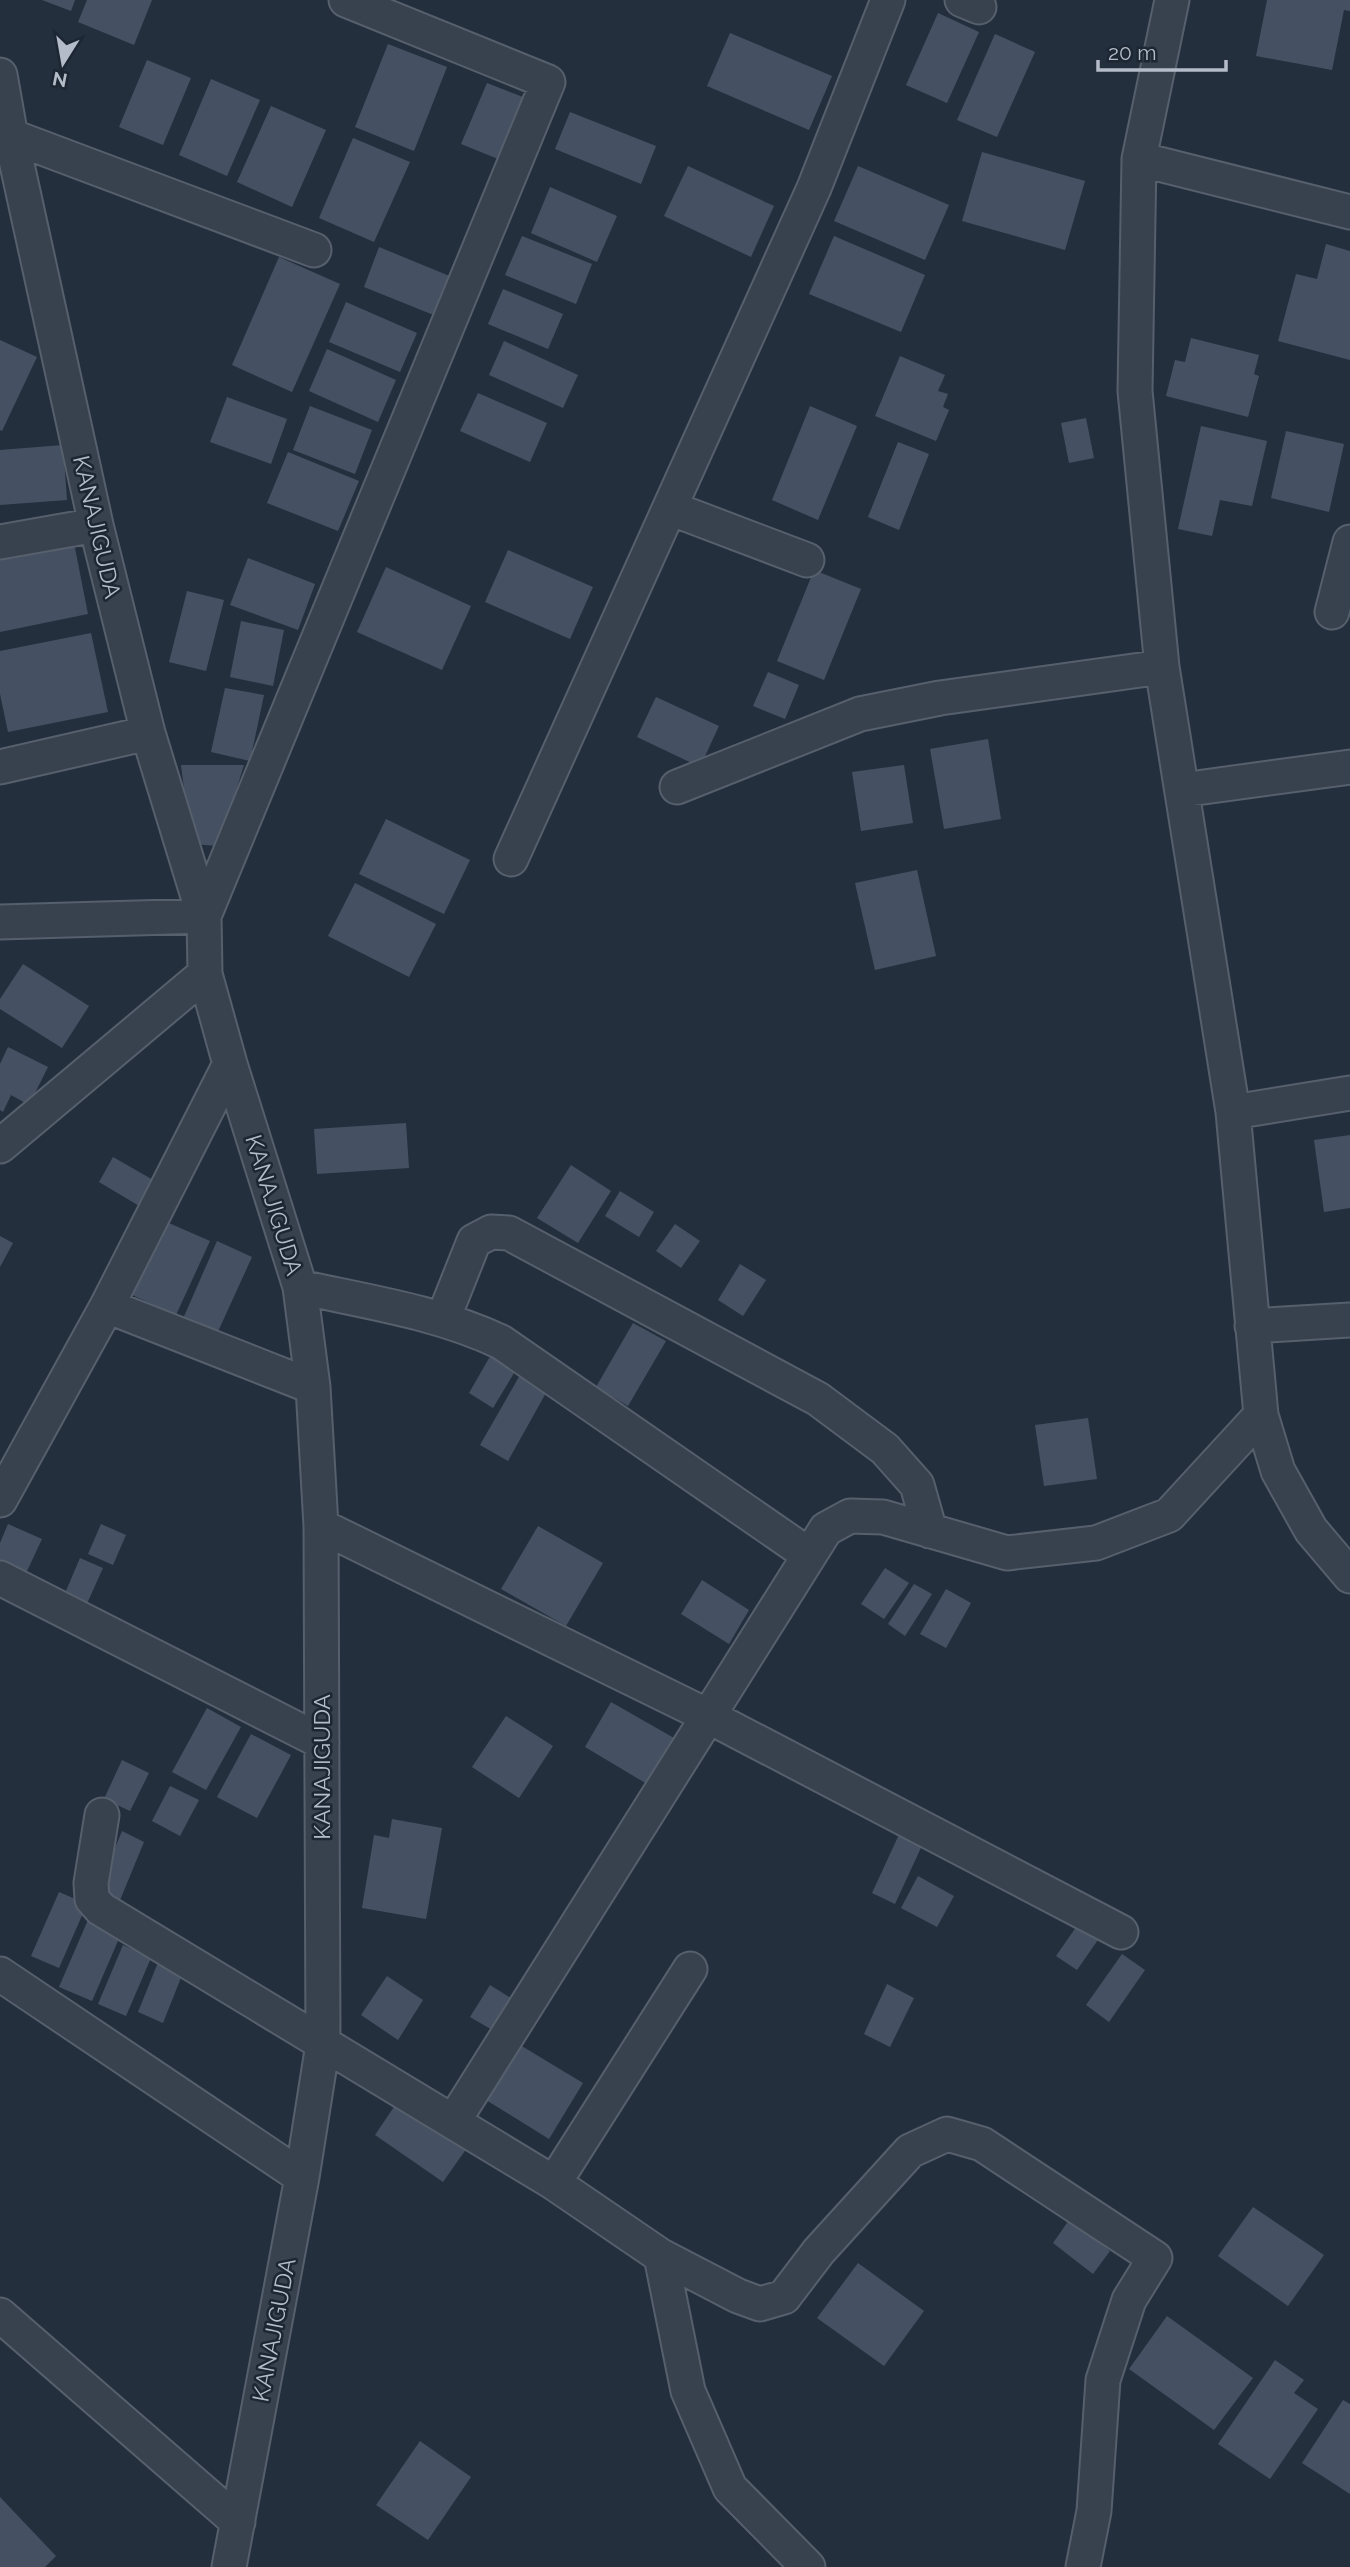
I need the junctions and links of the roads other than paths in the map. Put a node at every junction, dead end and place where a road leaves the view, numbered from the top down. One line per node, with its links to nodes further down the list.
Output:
1 (346, 0): 22 (street)
2 (888, 0): 9 (street)
3 (1172, 0): 6 (street)
4 (0, 75): 5 (street, KANAJIGUDA)
5 (5, 134): 8 (street); 10 (street, KANAJIGUDA)
6 (1139, 159): 7 (street); 15 (street)
7 (1350, 212)
8 (314, 250)
9 (670, 508): 13 (street); 21 (street)
10 (96, 525): 11 (street); 16 (street, KANAJIGUDA)
11 (0, 542)
12 (1350, 542): 14 (street)
13 (807, 560)
14 (1332, 612)
15 (1162, 667): 19 (street); 20 (street)
16 (148, 733): 17 (street); 22 (street, KANAJIGUDA)
17 (0, 767)
18 (1350, 767): 20 (street)
19 (677, 787)
20 (1182, 790): 27 (street)
21 (511, 859)
22 (204, 916): 23 (street); 24 (street, KANAJIGUDA)
23 (0, 922)
24 (205, 974): 25 (street, KANAJIGUDA); 28 (street)
25 (230, 1064): 29 (street, KANAJIGUDA); 30 (street)
26 (1350, 1093): 27 (street)
27 (1233, 1112): 33 (street)
28 (0, 1146)
29 (300, 1287): 31 (street); 34 (street, KANAJIGUDA)
30 (107, 1307): 34 (street); 36 (street)
31 (443, 1319): 39 (street); 40 (street)
32 (1350, 1320): 33 (street)
33 (1252, 1326): 35 (street)
34 (313, 1387): 38 (street, KANAJIGUDA)
35 (1261, 1415): 39 (street); 41 (street)
36 (10, 1458): 37 (street)
37 (0, 1500)
38 (321, 1526): 43 (street); 44 (street, KANAJIGUDA)
39 (930, 1531): 40 (street)
40 (809, 1555): 43 (street)
41 (1350, 1576)
42 (0, 1578): 44 (street)
43 (708, 1716): 46 (street); 50 (street)
44 (322, 1742): 49 (street, KANAJIGUDA)
45 (102, 1815): 49 (street)
46 (1121, 1932)
47 (690, 1969): 52 (street)
48 (0, 1974): 51 (street)
49 (323, 2045): 50 (street); 51 (street, KANAJIGUDA)
50 (453, 2122): 52 (street)
51 (303, 2177): 55 (street, KANAJIGUDA)
52 (554, 2183): 53 (street)
53 (661, 2256): 57 (street); 58 (street)
54 (0, 2315): 55 (street)
55 (238, 2522): 56 (street, KANAJIGUDA)
56 (229, 2567)
57 (808, 2567)
58 (1083, 2567)

